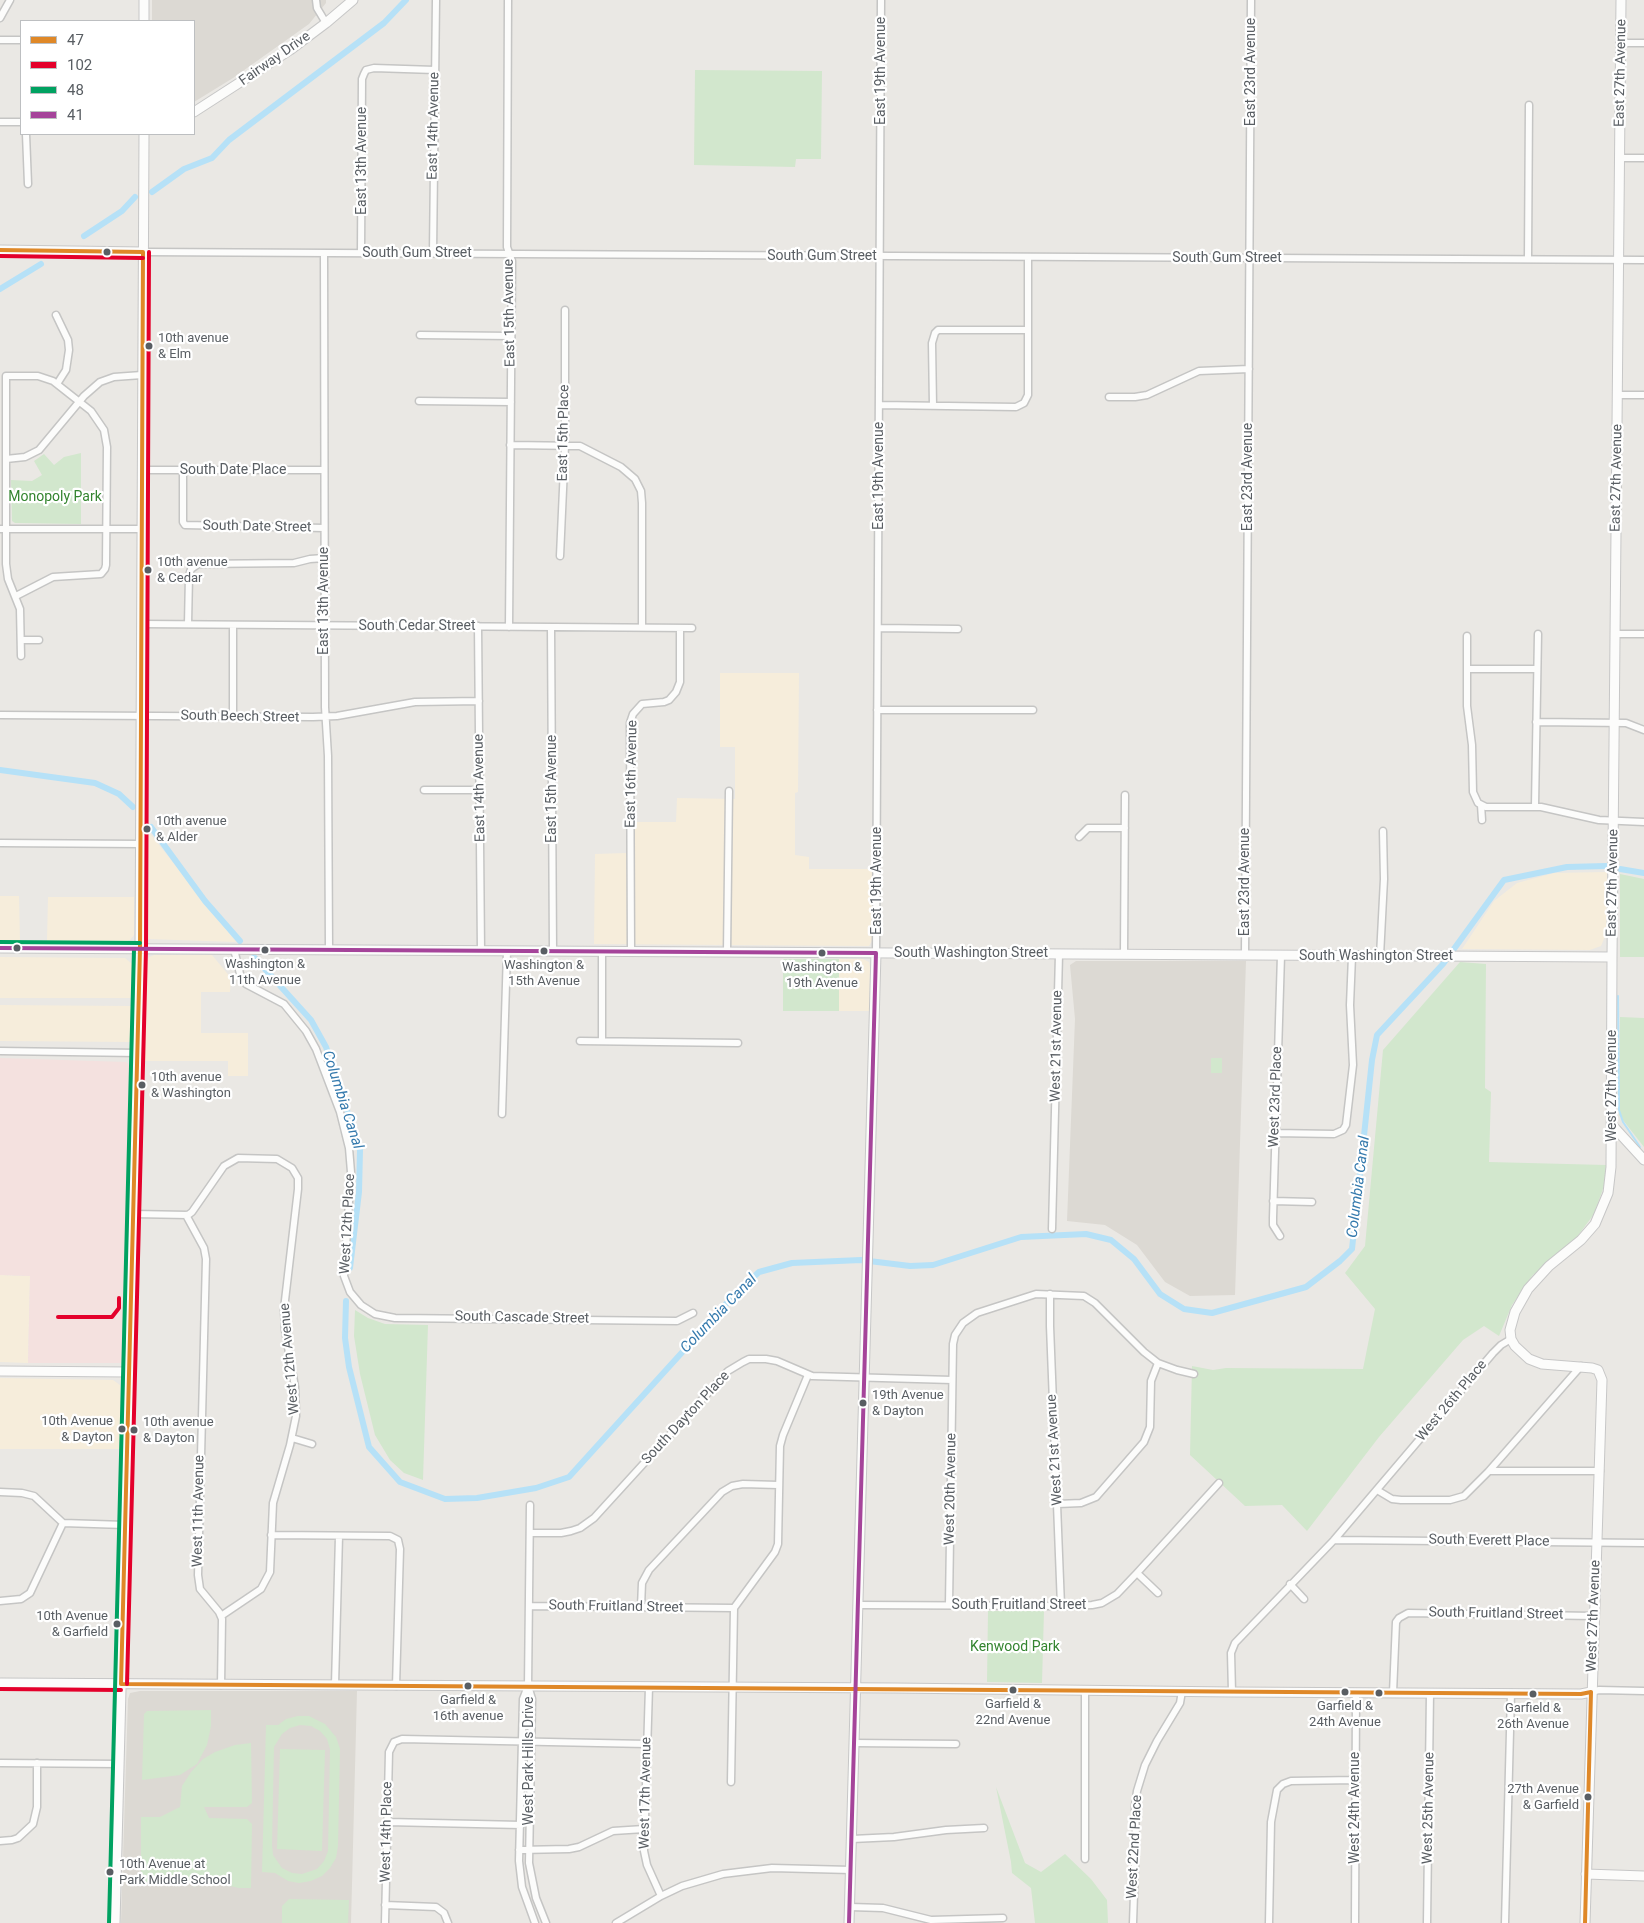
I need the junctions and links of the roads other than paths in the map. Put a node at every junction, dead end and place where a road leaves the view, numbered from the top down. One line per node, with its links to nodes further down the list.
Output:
1 (10, 0): 10 (street)
2 (144, 0): 11 (main road)
3 (316, 0): 12 (street)
4 (353, 0): 12 (main road, Fairway Drive)
5 (436, 0): 17 (street, East 14th Avenue)
6 (508, 0): 32 (street, East 15th Avenue)
7 (881, 0): 33 (street, East 19th Avenue)
8 (1252, 0): 35 (street, East 23rd Avenue)
9 (1621, 0): 15 (main road, East 27th Avenue)
10 (0, 18)
11 (144, 20)
12 (326, 23): 19 (main road, Fairway Drive)
13 (0, 40): 14 (street)
14 (20, 40)
15 (1621, 43): 16 (street); 24 (main road, East 27th Avenue)
16 (1644, 43)
17 (435, 70): 30 (street, East 13th Avenue); 31 (street, East 14th Avenue)
18 (1529, 105): 36 (street)
19 (195, 111)
20 (0, 122): 21 (street)
21 (20, 122)
22 (26, 135): 26 (street)
23 (144, 135): 28 (main road)
24 (1620, 158): 25 (street); 37 (main road, East 27th Avenue)
25 (1644, 158)
26 (28, 184)
27 (0, 250): 28 (main road, South Gum Street)
28 (143, 252): 29 (street, South Gum Street); 45 (main road)
29 (324, 253): 30 (street, South Gum Street); 60 (street, East 13th Avenue)
30 (361, 253): 31 (street, South Gum Street)
31 (433, 253): 32 (street, South Gum Street)
32 (510, 254): 33 (street, South Gum Street); 43 (street, East 15th Avenue)
33 (880, 257): 34 (street, South Gum Street); 53 (street, East 19th Avenue)
34 (1028, 257): 35 (street, South Gum Street); 41 (street)
35 (1249, 258): 36 (street, South Gum Street); 44 (street, East 23rd Avenue)
36 (1528, 258): 37 (street, South Gum Street)
37 (1619, 260): 38 (street, South Gum Street); 47 (main road, East 27th Avenue)
38 (1644, 260)
39 (565, 310): 56 (street, East 15th Place)
40 (56, 315): 46 (street)
41 (1028, 330): 54 (street); 54 (street)
42 (420, 335): 43 (street)
43 (511, 336): 52 (street, East 15th Avenue)
44 (1249, 369): 49 (street); 126 (street, East 23rd Avenue)
45 (142, 375): 51 (street); 58 (main road)
46 (56, 384): 51 (street); 57 (street)
47 (1618, 395): 48 (street); 81 (main road, East 27th Avenue)
48 (1644, 395)
49 (1109, 397)
50 (419, 401): 52 (street)
51 (80, 402): 57 (street); 63 (street)
52 (510, 402): 55 (street, East 15th Avenue)
53 (879, 405): 54 (street); 78 (street, East 19th Avenue)
54 (933, 406)
55 (510, 445): 56 (street); 73 (street, East 15th Avenue)
56 (565, 445): 65 (street, East 15th Place); 75 (street)
57 (6, 459): 62 (street)
58 (142, 470): 59 (street, South Date Place); 64 (main road)
59 (184, 470): 60 (street, South Date Place); 61 (street, South Date Street)
60 (324, 470): 61 (street, East 13th Avenue)
61 (324, 528): 66 (street, East 13th Avenue)
62 (3, 529): 63 (street); 67 (street)
63 (106, 529): 64 (street); 67 (street)
64 (142, 530): 68 (main road)
65 (560, 556)
66 (324, 558): 69 (street); 71 (street, East 13th Avenue)
67 (16, 596): 84 (street)
68 (142, 624): 69 (street, South Cedar Street); 93 (main road)
69 (188, 624): 70 (street, South Cedar Street)
70 (233, 625): 71 (street, South Cedar Street); 94 (street)
71 (324, 625): 72 (street, South Cedar Street); 95 (street, East 13th Avenue)
72 (478, 626): 73 (street, South Cedar Street); 89 (street, East 14th Avenue)
73 (509, 627): 74 (street, South Cedar Street)
74 (550, 627): 75 (street, South Cedar Street); 119 (street, East 15th Avenue)
75 (642, 627): 76 (street, South Cedar Street)
76 (680, 628): 77 (street, South Cedar Street); 121 (street, East 16th Avenue)
77 (692, 628)
78 (878, 628): 79 (street); 90 (street, East 19th Avenue)
79 (958, 629)
80 (1538, 634): 88 (street)
81 (1615, 634): 82 (street); 97 (main road, East 27th Avenue)
82 (1644, 634)
83 (1467, 636): 87 (street)
84 (21, 640): 85 (street); 86 (street)
85 (39, 640)
86 (21, 656)
87 (1466, 669): 88 (street); 103 (street)
88 (1537, 669): 96 (street)
89 (479, 701): 95 (street, South Beech Street); 100 (street, East 14th Avenue)
90 (877, 710): 91 (street); 123 (street, East 19th Avenue)
91 (1033, 710)
92 (0, 715): 93 (street, South Beech Street)
93 (141, 716): 94 (street, South Beech Street); 112 (main road)
94 (233, 717): 95 (street, South Beech Street)
95 (325, 717): 116 (street, East 13th Avenue)
96 (1536, 722): 97 (street); 104 (street)
97 (1614, 723): 98 (street); 106 (main road, East 27th Avenue)
98 (1644, 730)
99 (424, 790): 100 (street)
100 (480, 790): 117 (street, East 14th Avenue)
101 (729, 791): 122 (street)
102 (1125, 795): 108 (street)
103 (1480, 804): 104 (street); 105 (street)
104 (1535, 806): 106 (street)
105 (1482, 820)
106 (1613, 820): 107 (street); 130 (main road, East 27th Avenue)
107 (1644, 822)
108 (1125, 828): 110 (street); 125 (street)
109 (1382, 831): 129 (street)
110 (1079, 837)
111 (0, 843): 112 (street)
112 (141, 844): 114 (main road)
113 (0, 948): 114 (main road, South Washington Street)
114 (140, 949): 115 (main road, South Washington Street); 135 (main road)
115 (234, 949): 116 (main road, South Washington Street); 147 (street, West 12th Place)
116 (329, 950): 117 (main road, South Washington Street)
117 (481, 950): 118 (main road, South Washington Street)
118 (507, 951): 119 (main road, South Washington Street); 136 (street)
119 (553, 951): 120 (main road, South Washington Street)
120 (602, 951): 121 (main road, South Washington Street); 132 (street)
121 (631, 951): 122 (main road, South Washington Street)
122 (727, 952): 123 (main road, South Washington Street)
123 (876, 953): 124 (main road, South Washington Street); 156 (main road)
124 (1059, 954): 125 (main road, South Washington Street); 144 (street, West 21st Avenue)
125 (1124, 954): 126 (main road, South Washington Street)
126 (1245, 955): 127 (main road, South Washington Street)
127 (1281, 955): 128 (main road, South Washington Street); 138 (street, West 23rd Place)
128 (1352, 956): 129 (main road, South Washington Street); 138 (street)
129 (1380, 956): 130 (main road, South Washington Street)
130 (1612, 957): 137 (main road, West 27th Avenue)
131 (580, 1041): 132 (street)
132 (602, 1041): 133 (street)
133 (738, 1043)
134 (0, 1051): 135 (street)
135 (138, 1053): 142 (main road)
136 (502, 1114)
137 (1612, 1125): 139 (main road); 149 (main road, West 27th Avenue)
138 (1275, 1133): 140 (street, West 23rd Place)
139 (1644, 1160)
140 (1273, 1201): 141 (street); 145 (street, West 23rd Place)
141 (1312, 1202)
142 (134, 1214): 143 (street); 153 (main road)
143 (186, 1215): 158 (street, West 12th Avenue); 187 (street, West 11th Avenue)
144 (1052, 1229)
145 (1280, 1236)
146 (1050, 1294): 150 (street); 157 (street, West 20th Avenue); 166 (street, West 21st Avenue)
147 (354, 1298): 148 (street, South Cascade Street)
148 (693, 1313)
149 (1511, 1339): 151 (main road); 164 (street, West 26th Place)
150 (1158, 1363): 154 (street); 166 (street)
151 (1581, 1366): 160 (street); 161 (main road, West 27th Avenue)
152 (0, 1371): 153 (main road)
153 (130, 1372): 169 (main road)
154 (1194, 1374)
155 (808, 1375): 156 (street, South Dayton Place); 163 (street); 170 (street, South Dayton Place)
156 (864, 1377): 157 (street, South Dayton Place); 182 (main road)
157 (952, 1380): 181 (street, West 20th Avenue)
158 (292, 1438): 159 (street); 171 (street, West 12th Avenue)
159 (312, 1444)
160 (1489, 1471): 161 (street); 164 (street)
161 (1600, 1471): 174 (main road, West 27th Avenue)
162 (1219, 1482): 176 (street, South Fruitland Street)
163 (778, 1485): 185 (street); 186 (street)
164 (1377, 1490): 173 (street, West 26th Place)
165 (0, 1492): 168 (street)
166 (1058, 1504): 184 (street, West 21st Avenue)
167 (530, 1505): 170 (street)
168 (63, 1523): 169 (street); 180 (street)
169 (125, 1525): 190 (main road)
170 (530, 1533): 183 (street)
171 (271, 1536): 172 (street); 187 (street, West 12th Avenue)
172 (339, 1536): 192 (street); 193 (street)
173 (1334, 1540): 174 (street, South Everett Place); 177 (street, West 26th Place)
174 (1597, 1542): 175 (street, South Everett Place); 188 (main road, West 27th Avenue)
175 (1644, 1543)
176 (1137, 1573): 178 (street); 184 (street, South Fruitland Street)
177 (1290, 1584): 179 (street); 201 (street, West 26th Place)
178 (1158, 1593)
179 (1304, 1599)
180 (0, 1601)
181 (949, 1604): 182 (street, South Fruitland Street); 184 (street, South Fruitland Street)
182 (858, 1605): 197 (main road)
183 (529, 1606): 185 (street, South Fruitland Street); 194 (street)
184 (1061, 1606)
185 (641, 1607): 186 (street, South Fruitland Street)
186 (734, 1608): 196 (street)
187 (221, 1616): 191 (street)
188 (1594, 1616): 202 (main road, West 27th Avenue); 204 (street, South Fruitland Street)
189 (0, 1683): 190 (main road)
190 (121, 1684): 191 (main road); 214 (main road)
191 (220, 1685): 192 (main road)
192 (334, 1685): 193 (main road)
193 (396, 1686): 194 (main road)
194 (528, 1686): 195 (main road); 207 (street, West Park Hills Drive); 208 (street, West Park Hills Drive)
195 (648, 1687): 196 (main road); 210 (street, West 17th Avenue)
196 (733, 1687): 197 (main road); 216 (street)
197 (855, 1688): 198 (main road); 209 (main road)
198 (1085, 1690): 199 (main road); 226 (street)
199 (1182, 1691): 201 (main road); 241 (street, West 22nd Place)
200 (1644, 1691): 202 (street)
201 (1232, 1692): 203 (main road)
202 (1591, 1692): 206 (main road); 228 (main road, West 27th Avenue)
203 (1356, 1693): 204 (main road); 215 (street, West 24th Avenue)
204 (1393, 1693): 205 (main road)
205 (1430, 1693): 206 (main road); 244 (street, West 25th Avenue)
206 (1511, 1693): 245 (street)
207 (522, 1742): 208 (street); 217 (street, West 14th Place); 218 (street, West Park Hills Drive)
208 (532, 1742): 210 (street); 219 (street, West Park Hills Drive)
209 (854, 1743): 211 (street); 222 (main road)
210 (647, 1744): 221 (street, West 17th Avenue)
211 (956, 1744)
212 (0, 1763): 213 (street)
213 (37, 1763): 214 (street); 223 (street)
214 (119, 1764): 234 (main road)
215 (1356, 1780): 242 (street); 243 (street, West 24th Avenue)
216 (731, 1782)
217 (388, 1822): 218 (street); 231 (street, West 14th Place)
218 (519, 1825): 219 (street); 224 (street, West Park Hills Drive)
219 (529, 1826): 225 (street, West Park Hills Drive)
220 (984, 1828): 222 (street)
221 (644, 1829): 225 (street); 230 (street, West 17th Avenue)
222 (852, 1839): 227 (main road)
223 (0, 1841)
224 (518, 1850): 225 (street); 237 (street, West Park Hills Drive)
225 (529, 1850): 238 (street, West Park Hills Drive)
226 (1085, 1858)
227 (851, 1870): 230 (street); 232 (main road)
228 (1586, 1874): 229 (main road); 246 (main road, West 27th Avenue)
229 (1644, 1876)
230 (661, 1896): 239 (street)
231 (386, 1905): 235 (street, West 14th Place); 236 (street)
232 (850, 1906): 233 (street); 240 (main road)
233 (1003, 1918)
234 (115, 1923)
235 (385, 1923)
236 (448, 1923)
237 (535, 1923)
238 (546, 1923)
239 (616, 1923)
240 (850, 1923)
241 (1133, 1923)
242 (1269, 1923)
243 (1355, 1923)
244 (1427, 1923)
245 (1505, 1923)
246 (1585, 1923)

